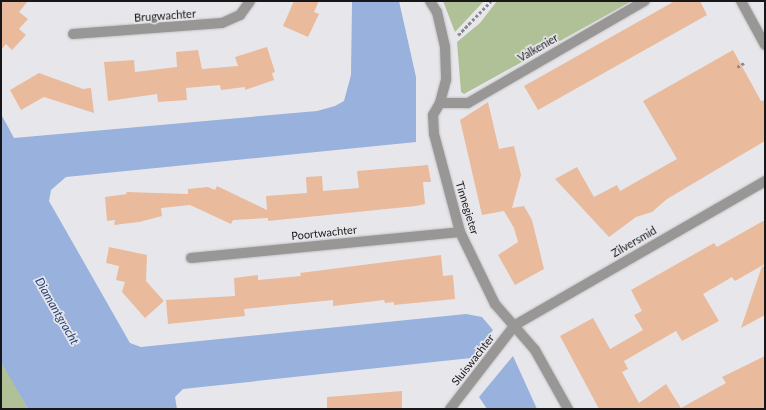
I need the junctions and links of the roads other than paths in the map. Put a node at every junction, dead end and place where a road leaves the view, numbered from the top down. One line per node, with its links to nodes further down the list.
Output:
1 (250, 1): 5 (street, Brugwachter)
2 (430, 1): 7 (street, Tinnegieter)
3 (645, 1): 7 (street, Valkenier)
4 (740, 1): 6 (street)
5 (73, 34)
6 (765, 45)
7 (440, 103): 9 (street, Tinnegieter)
8 (765, 181): 11 (street, Zilversmid)
9 (460, 232): 10 (street, Poortwachter); 11 (street, Tinnegieter)
10 (191, 258)
11 (515, 325): 12 (street, Sluiswachter); 13 (street, Tinnegieter)
12 (450, 409)
13 (568, 409)

